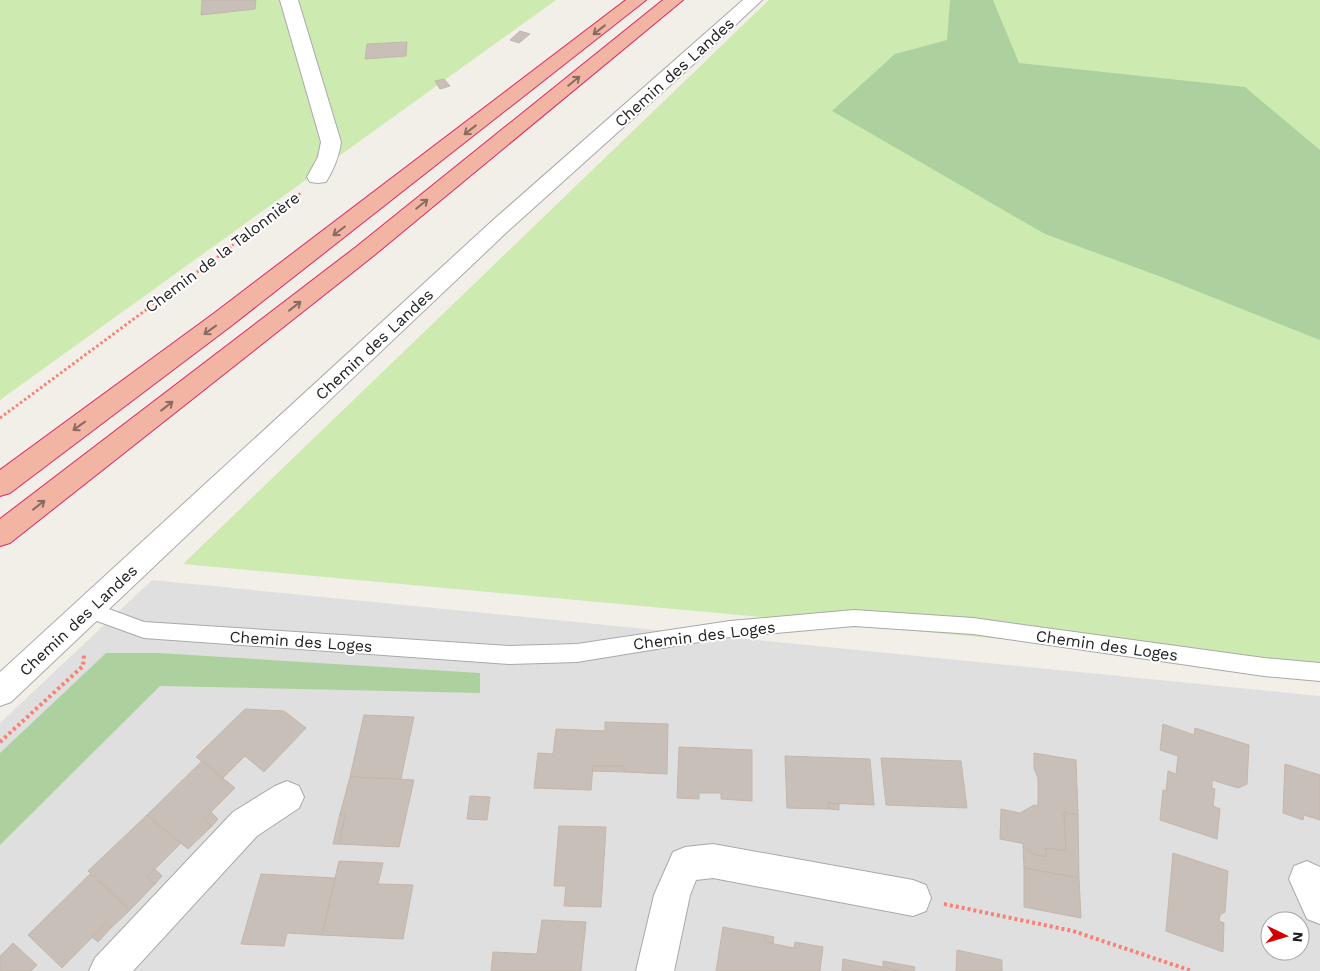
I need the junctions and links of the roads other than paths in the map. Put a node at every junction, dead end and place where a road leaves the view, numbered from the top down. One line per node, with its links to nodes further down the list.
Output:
1 (289, 0): 5 (street)
2 (637, 0): 6 (highway, one-way to 6)
3 (674, 0): 7 (highway, one-way to 3)
4 (753, 0): 8 (street, Chemin des Landes)
5 (318, 177)
6 (0, 485)
7 (0, 535)
8 (102, 615): 9 (lane, Chemin des Loges); 10 (street, Chemin des Landes)
9 (1320, 672)
10 (0, 692)
11 (287, 797): 13 (street)
12 (913, 898): 14 (street)
13 (108, 971)
14 (655, 971)

